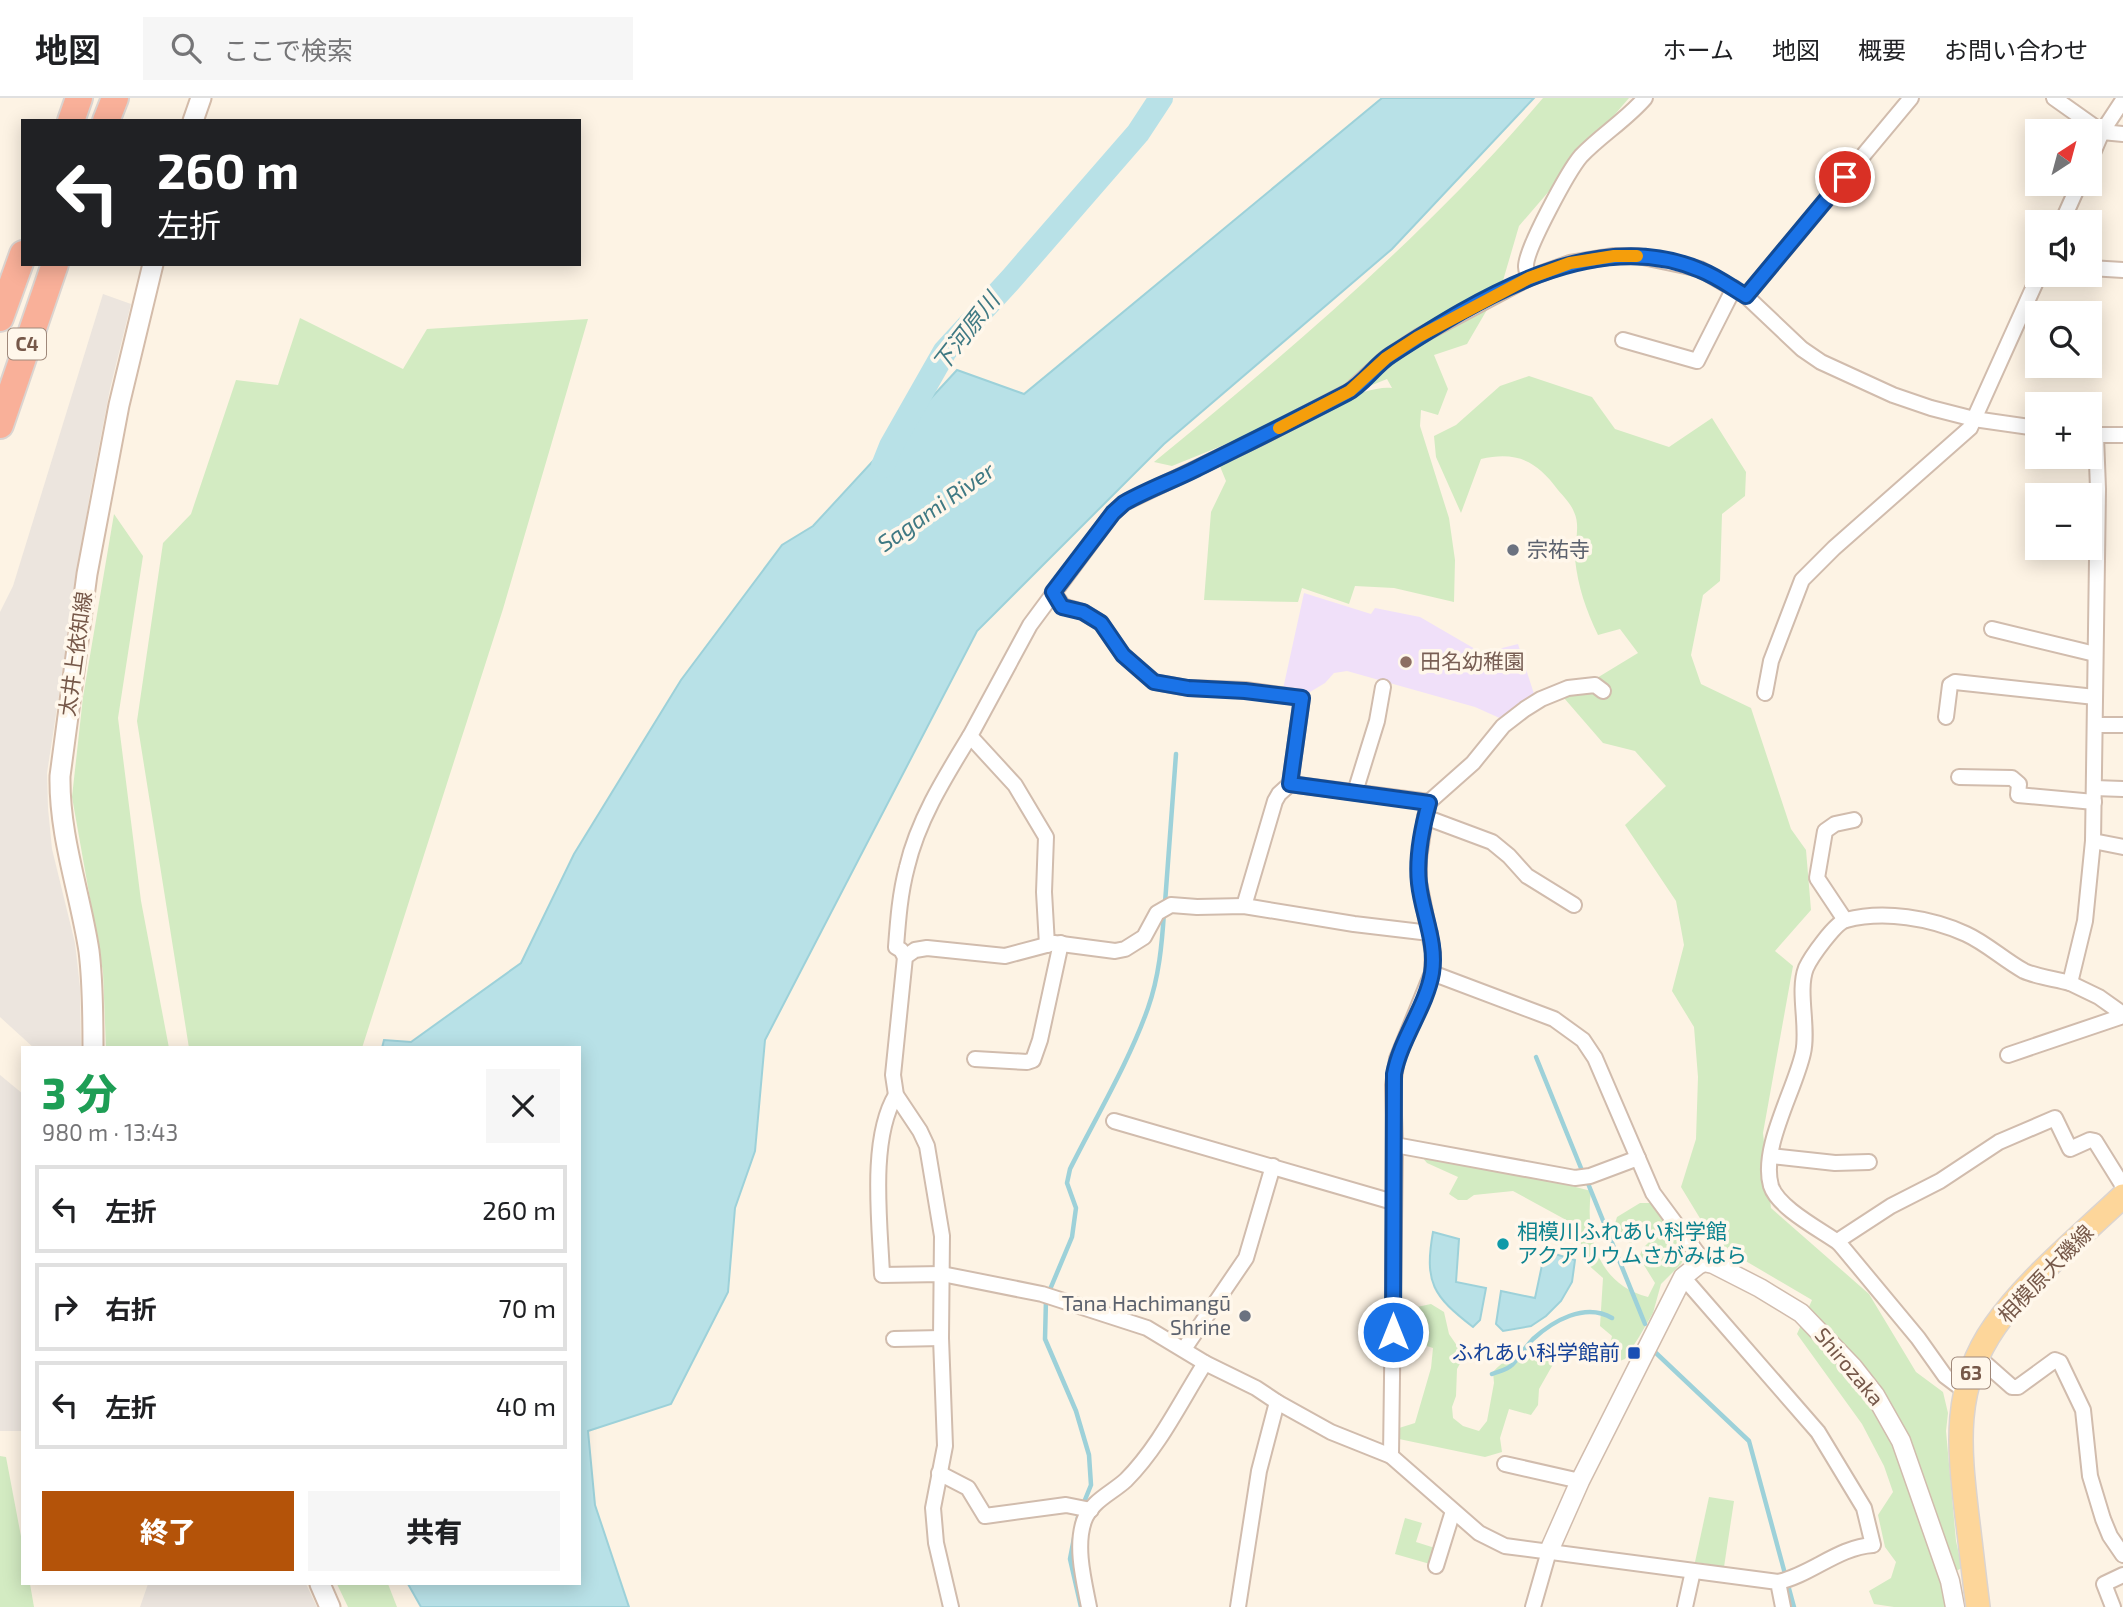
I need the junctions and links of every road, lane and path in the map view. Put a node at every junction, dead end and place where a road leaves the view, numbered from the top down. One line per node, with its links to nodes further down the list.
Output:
1 (79, 98): 8 (highway)
2 (115, 98): 9 (highway)
3 (201, 98): 10 (main road)
4 (1645, 98): 19 (street)
5 (1911, 98): 21 (street)
6 (2054, 98): 11 (street)
7 (2123, 100): 12 (street)
8 (72, 119)
9 (107, 119)
10 (194, 119)
11 (2084, 119)
12 (2102, 132): 13 (street)
13 (2123, 134)
14 (21, 260): 22 (highway, C4)
15 (54, 266): 25 (highway, C4)
16 (153, 266): 59 (main road, 太井上依知線)
17 (2102, 269): 18 (street)
18 (2123, 270)
19 (1529, 278): 21 (street); 30 (street)
20 (2034, 287): 24 (street)
21 (1740, 292): 23 (street); 24 (street)
22 (0, 318)
23 (1623, 340)
24 (1974, 419): 26 (street); 35 (street)
25 (0, 425)
26 (2025, 426)
27 (2102, 435): 28 (street)
28 (2123, 435)
29 (2096, 469): 32 (street)
30 (1053, 592): 40 (street); 42 (street)
31 (1992, 629): 32 (street)
32 (2095, 654): 36 (street)
33 (1383, 687): 44 (street)
34 (1603, 691): 46 (street)
35 (1765, 693)
36 (2095, 697): 37 (street); 38 (street)
37 (1946, 717)
38 (2095, 725): 39 (street); 45 (street)
39 (2123, 725)
40 (970, 736): 54 (street); 55 (street)
41 (1959, 777): 45 (street)
42 (1290, 784): 44 (street); 51 (street)
43 (2123, 789): 45 (street)
44 (1355, 792): 46 (street)
45 (2094, 795): 48 (street)
46 (1427, 810): 50 (street); 53 (street)
47 (1854, 820): 52 (street)
48 (2093, 841): 49 (street); 57 (street)
49 (2123, 847)
50 (1574, 905)
51 (1244, 906): 53 (street); 54 (street)
52 (1845, 920): 57 (street); 65 (street)
53 (1430, 933): 56 (street)
54 (1054, 944): 55 (street); 61 (street)
55 (905, 957): 62 (street)
56 (1432, 973): 64 (street); 66 (street)
57 (2070, 983): 58 (street)
58 (2123, 1015): 60 (street)
59 (93, 1046)
60 (2008, 1055)
61 (975, 1059)
62 (895, 1095): 74 (street); 74 (street)
63 (1114, 1121): 68 (street)
64 (1395, 1145): 66 (street); 71 (street)
65 (1771, 1156): 67 (street); 72 (street)
66 (1638, 1158): 73 (street)
67 (1869, 1162)
68 (1273, 1166): 71 (street); 78 (street)
69 (2123, 1186): 72 (street)
70 (2123, 1196): 79 (main road, 相模原大磯線 / 63)
71 (1393, 1202): 83 (street)
72 (1839, 1243): 81 (street)
73 (1704, 1262): 75 (street); 103 (street, Shirozaka)
74 (942, 1274): 76 (street); 78 (street)
75 (1683, 1277): 86 (street); 94 (street)
76 (941, 1338): 77 (street); 85 (street)
77 (894, 1339)
78 (1184, 1349): 80 (street)
79 (1978, 1357): 81 (main road, 相模原大磯線 / 63); 90 (street)
80 (1205, 1363): 82 (street); 87 (street)
81 (1965, 1391): 104 (main road, 相模原大磯線 / 63)
82 (1277, 1402): 83 (street); 99 (street)
83 (1391, 1456): 88 (street)
84 (1505, 1464): 86 (street)
85 (939, 1473): 87 (street); 97 (street)
86 (1580, 1481): 89 (street)
87 (1084, 1508): 98 (street)
88 (1453, 1511): 89 (street); 91 (street)
89 (1549, 1551): 92 (street); 100 (street)
90 (2123, 1555)
91 (1436, 1566)
92 (1693, 1571): 94 (street); 101 (street)
93 (2123, 1575): 105 (street)
94 (1778, 1582): 102 (street)
95 (320, 1585): 96 (main road)
96 (330, 1607)
97 (951, 1607)
98 (1089, 1607)
99 (1238, 1607)
100 (1533, 1607)
101 (1685, 1607)
102 (1783, 1607)
103 (1955, 1607)
104 (1978, 1607)
105 (2113, 1607)

